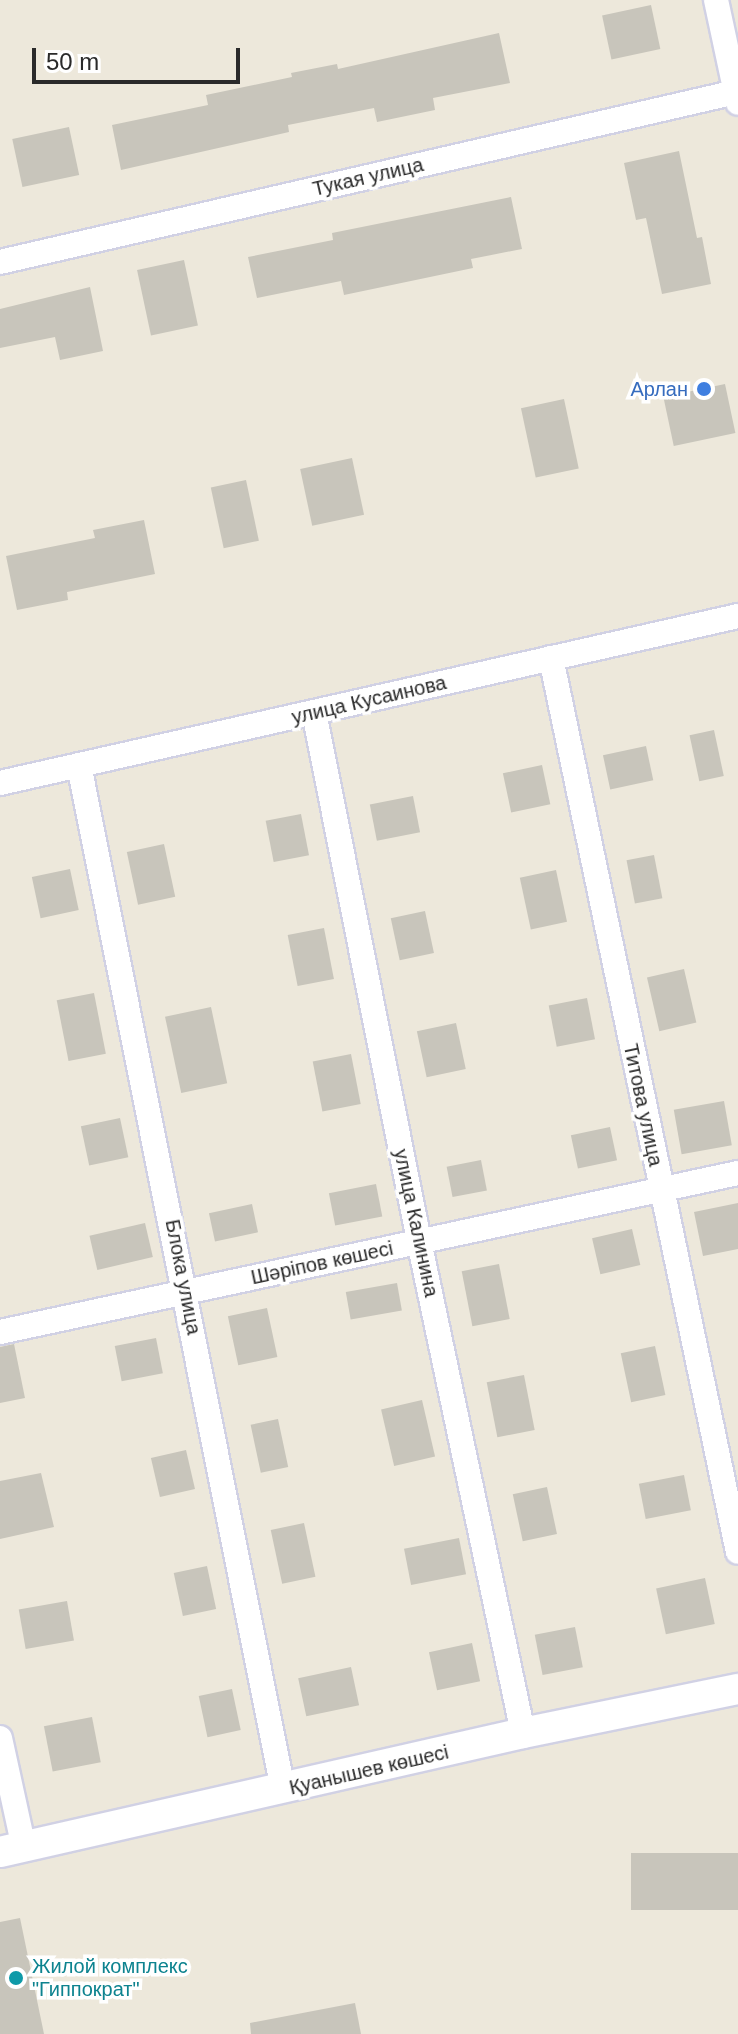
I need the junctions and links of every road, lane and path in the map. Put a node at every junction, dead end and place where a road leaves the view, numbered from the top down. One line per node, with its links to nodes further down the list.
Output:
1 (716, 0): 2 (street)
2 (737, 98): 3 (street, Тукая улица)
3 (0, 262)
4 (738, 616): 5 (street, улица Кусаинова)
5 (551, 658): 6 (street, улица Кусаинова); 10 (street, Титова улица)
6 (314, 712): 7 (street, улица Кусаинова); 11 (street, улица Калинина)
7 (79, 765): 8 (street, улица Кусаинова); 12 (street, Блока улица)
8 (0, 783)
9 (738, 1173): 10 (street, Шәріпов көшесі)
10 (661, 1190): 11 (street, Шәріпов көшесі); 14 (street, Титова улица)
11 (419, 1241): 12 (street, Шәріпов көшесі); 16 (street, улица Калинина)
12 (186, 1292): 13 (street, Шәріпов көшесі); 18 (street, Блока улица)
13 (0, 1332)
14 (738, 1552)
15 (738, 1689): 16 (street, Қуанышев көшесі)
16 (523, 1733): 18 (street, Қуанышев көшесі)
17 (0, 1738): 19 (street)
18 (283, 1790): 19 (street, Қуанышев көшесі)
19 (12, 1850)

